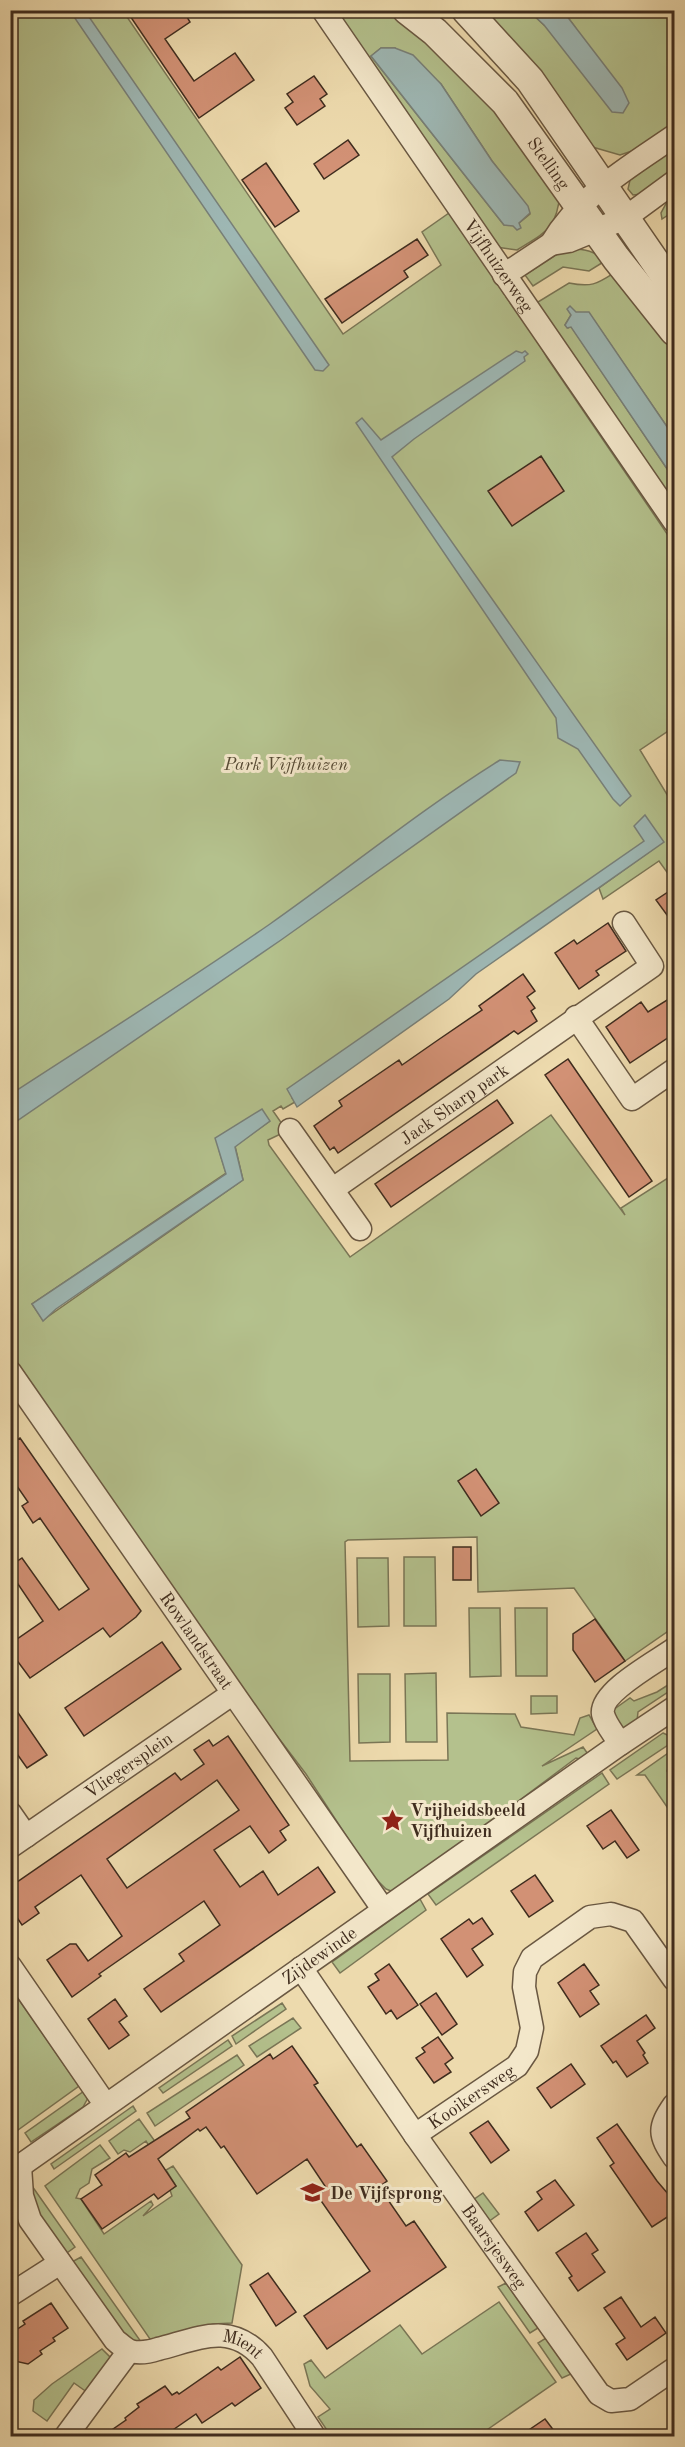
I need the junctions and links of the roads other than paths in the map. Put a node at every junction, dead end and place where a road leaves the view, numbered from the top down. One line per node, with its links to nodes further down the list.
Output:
1 (323, 10): 11 (street, Vijfhuizerweg)
2 (407, 10): 7 (street, Stelling)
3 (466, 10): 6 (street, Stelling)
4 (675, 136): 6 (street)
5 (675, 182): 8 (street)
6 (602, 186): 7 (street); 8 (street, Stelling)
7 (579, 207): 9 (street, Stelling); 10 (street)
8 (625, 218): 9 (street); 12 (street, Stelling)
9 (596, 230): 10 (street); 13 (street, Stelling)
10 (551, 244): 11 (street)
11 (504, 275): 14 (street, Vijfhuizerweg)
12 (675, 289)
13 (675, 331)
14 (675, 521)
15 (624, 923): 16 (street, Jack Sharp park)
16 (576, 1017): 17 (street); 19 (street, Jack Sharp park)
17 (675, 1070)
18 (290, 1130): 19 (street)
19 (333, 1189): 20 (street)
20 (360, 1229)
21 (10, 1372): 23 (street, Rowlandstraat)
22 (675, 1649): 25 (street)
23 (232, 1694): 27 (street, Vliegersplein); 28 (street, Rowlandstraat)
24 (673, 1712): 25 (street, Zijdewinde)
25 (620, 1744): 28 (street, Zijdewinde)
26 (10, 1813): 27 (street, Vliegersplein)
27 (18, 1842)
28 (383, 1909): 30 (street, Zijdewinde)
29 (10, 1966): 32 (street)
30 (301, 1968): 32 (street, Zijdewinde); 34 (street, Baarsjesweg)
31 (675, 1978): 34 (street, Kooikersweg)
32 (105, 2104): 36 (street, Zijdewinde)
33 (675, 2105): 35 (street)
34 (415, 2135): 40 (street, Baarsjesweg)
35 (675, 2157)
36 (15, 2163): 37 (street)
37 (60, 2263): 38 (street); 39 (street)
38 (10, 2295)
39 (129, 2351): 41 (street); 42 (street, Mient)
40 (675, 2369)
41 (66, 2436)
42 (314, 2436)

